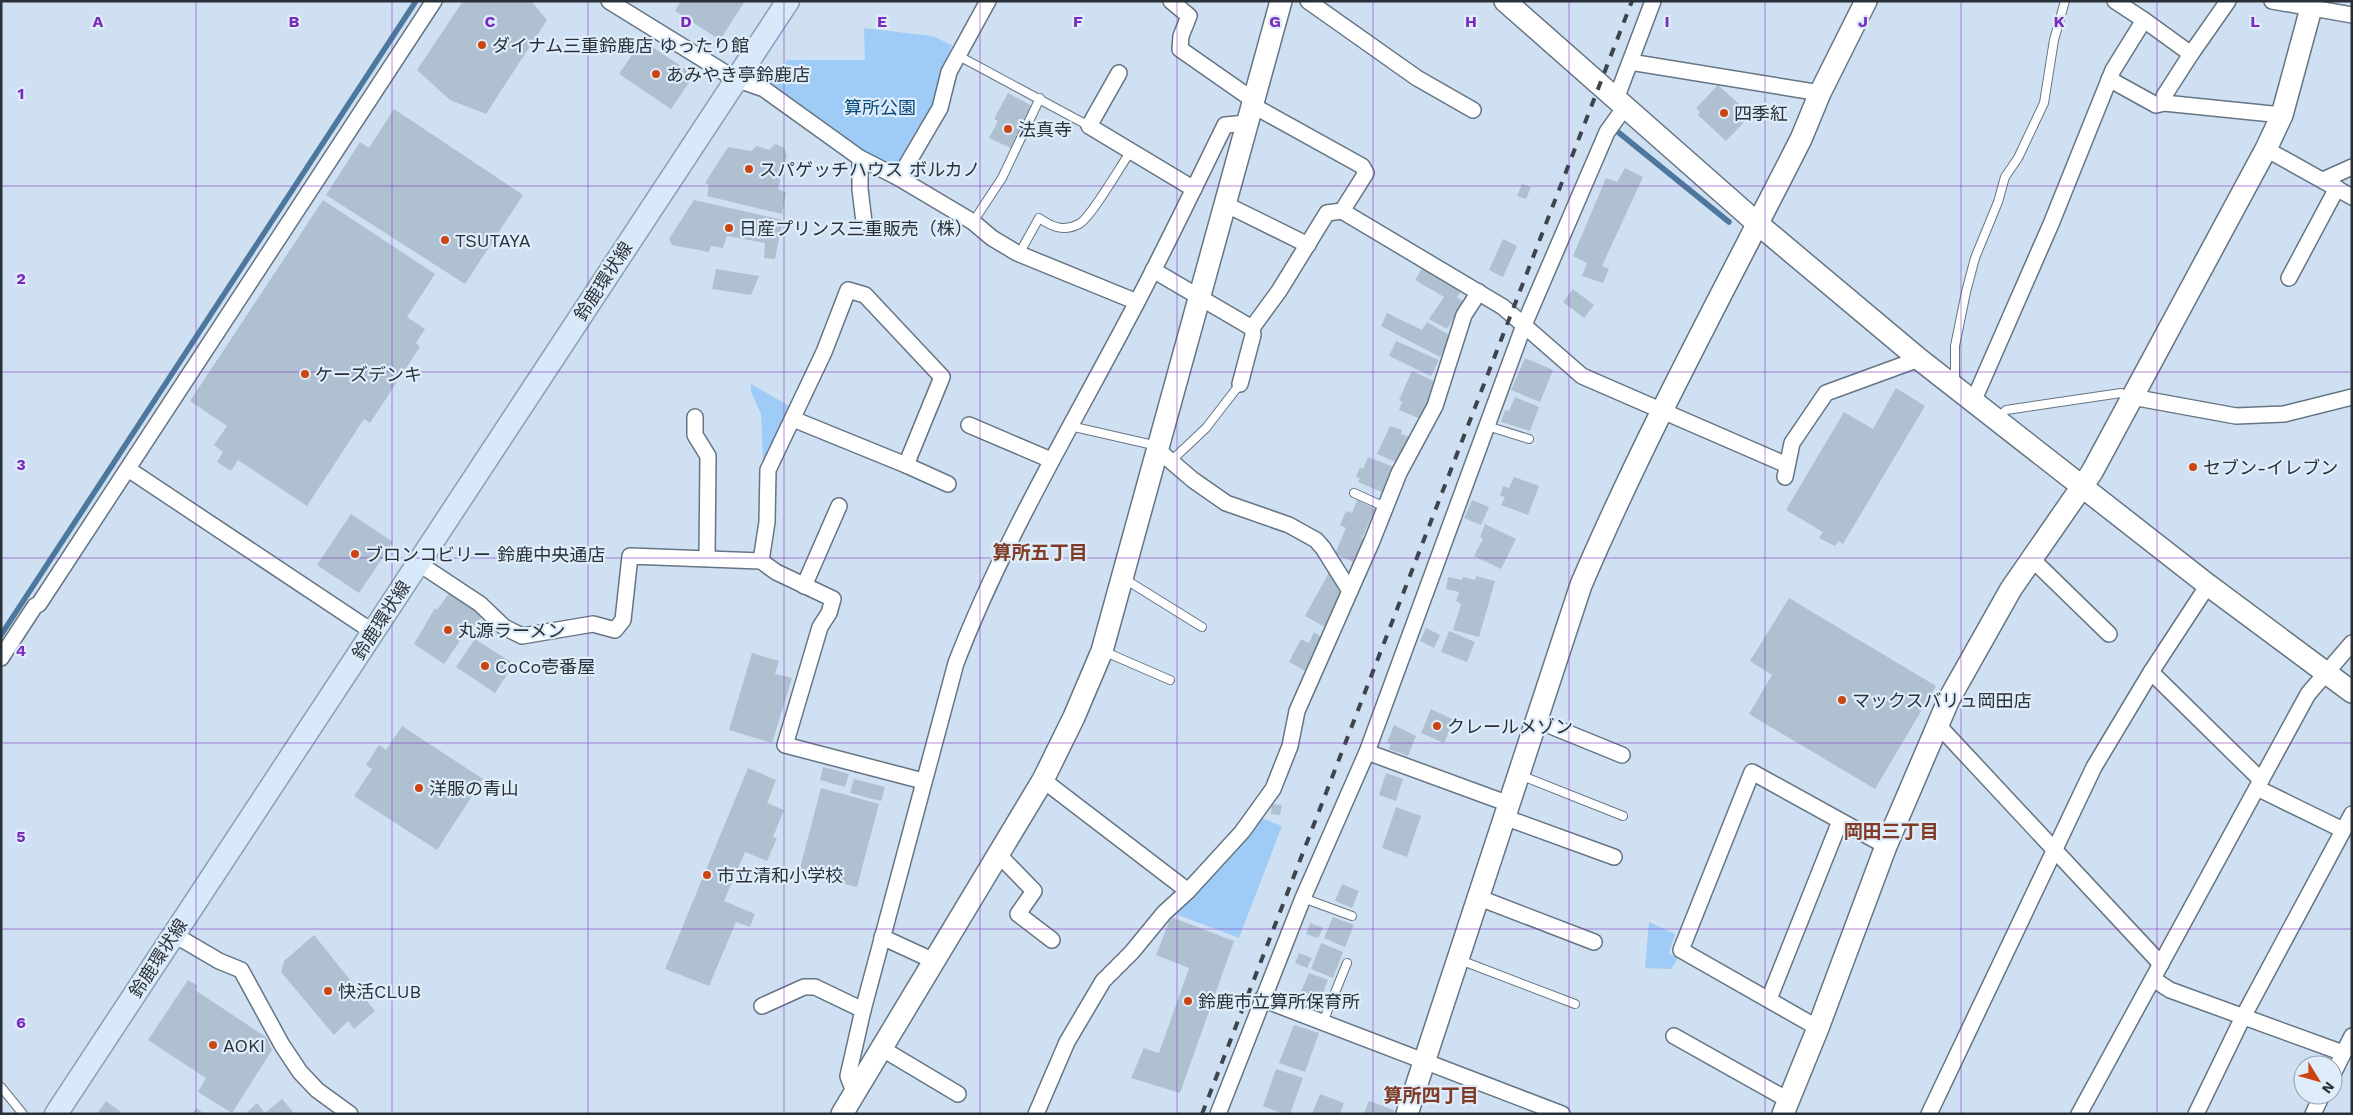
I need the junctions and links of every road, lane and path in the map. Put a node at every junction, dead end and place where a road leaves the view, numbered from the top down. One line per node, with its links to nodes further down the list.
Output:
1 (434, 1): 72 (street)
2 (610, 1): 22 (street)
3 (788, 1): 22 (main road, 鈴鹿環状線)
4 (988, 1): 19 (street)
5 (1171, 1): 28 (street)
6 (1281, 1): 28 (street)
7 (1308, 1): 29 (street)
8 (1652, 1): 20 (street)
9 (1866, 1): 24 (street)
10 (2065, 1): 57 (lane)
11 (2115, 1): 17 (street)
12 (2228, 1): 18 (street)
13 (2272, 1): 15 (street)
14 (1509, 3): 26 (street)
15 (2312, 5): 16 (street); 30 (street)
16 (2352, 15)
17 (2144, 20): 18 (street); 23 (street)
18 (2191, 54): 27 (street)
19 (957, 55): 25 (lane); 36 (street)
20 (1630, 62): 24 (street); 26 (street)
21 (1119, 73): 31 (street)
22 (735, 79): 34 (street); 81 (main road, 鈴鹿環状線)
23 (2109, 79): 27 (street); 60 (street)
24 (1820, 93): 45 (street)
25 (1040, 98): 31 (lane); 44 (lane)
26 (1620, 103): 45 (street); 53 (street)
27 (2164, 103): 30 (street)
28 (1251, 109): 39 (street); 41 (street); 42 (street)
29 (1474, 110)
30 (2282, 115): 32 (street)
31 (1089, 126): 33 (street)
32 (2266, 149): 37 (street); 58 (street)
33 (1131, 151): 39 (street); 47 (lane)
34 (860, 158): 36 (street); 43 (street)
35 (2352, 167): 37 (street)
36 (899, 178): 44 (street)
37 (2323, 180): 38 (street)
38 (2337, 188): 40 (street); 49 (street)
39 (1194, 189): 48 (street)
40 (2352, 197)
41 (1225, 204): 46 (street); 51 (street)
42 (1342, 211): 46 (street); 50 (street)
43 (864, 222)
44 (973, 222): 47 (street)
45 (1758, 224): 55 (street); 61 (street)
46 (1308, 245): 54 (street)
47 (1020, 254): 52 (street)
48 (1153, 270): 51 (street); 52 (street)
49 (2288, 278)
50 (1480, 292): 53 (street); 77 (street)
51 (1199, 297): 54 (street); 69 (street)
52 (1137, 302): 66 (street)
53 (1524, 325): 61 (street); 67 (street)
54 (1252, 328): 56 (street)
55 (1919, 359): 57 (street); 61 (street)
56 (1240, 384): 69 (lane)
57 (1956, 387): 60 (street)
58 (2132, 397): 59 (street); 64 (lane); 74 (street)
59 (2352, 397)
60 (1973, 402): 64 (street)
61 (1663, 410): 96 (street)
62 (695, 417): 78 (street)
63 (793, 419): 71 (street); 71 (street); 80 (street)
64 (1996, 420): 74 (street)
65 (969, 425): 70 (street)
66 (1070, 426): 69 (lane); 70 (street)
67 (1487, 426): 68 (lane); 98 (street)
68 (1528, 439)
69 (1165, 455): 82 (street); 85 (street)
70 (1051, 460): 102 (street)
71 (906, 465): 73 (street)
72 (128, 469): 87 (street); 91 (street)
73 (948, 484)
74 (2082, 486): 79 (street); 83 (street)
75 (1354, 493): 77 (lane)
76 (839, 506): 84 (street)
77 (1385, 507): 85 (street)
78 (707, 558): 80 (street); 81 (street)
79 (2031, 558): 88 (street); 97 (street)
80 (761, 561): 84 (street)
81 (418, 563): 87 (main road, 鈴鹿環状線)
82 (1123, 578): 86 (lane); 90 (street)
83 (2208, 584): 92 (street); 93 (street)
84 (804, 586): 102 (street)
85 (1350, 591): 113 (street)
86 (1202, 627)
87 (373, 632): 117 (main road, 鈴鹿環状線)
88 (2109, 634)
89 (2352, 643): 93 (street)
90 (1102, 651): 94 (lane); 101 (street)
91 (1, 658)
92 (2151, 672): 103 (street); 110 (street)
93 (2327, 674): 95 (street); 103 (street)
94 (1170, 680)
95 (2352, 692)
96 (1536, 720): 99 (street); 100 (street)
97 (1938, 725): 109 (street); 110 (street)
98 (1367, 752): 104 (street); 115 (street)
99 (1622, 755)
100 (1518, 774): 104 (street); 106 (lane)
101 (1043, 780): 111 (street); 113 (street)
102 (923, 781): 118 (street)
103 (2259, 784): 108 (street); 124 (street)
104 (1506, 810): 112 (street); 114 (street)
105 (2352, 814): 108 (street)
106 (1623, 816)
107 (1840, 821): 109 (street); 127 (street); 127 (street)
108 (2343, 830): 131 (street)
109 (1886, 846): 133 (street)
110 (2055, 850): 124 (street); 151 (street)
111 (998, 854): 119 (street); 122 (street)
112 (1614, 857)
113 (1188, 891): 147 (street)
114 (1477, 897): 120 (street); 121 (street)
115 (1303, 898): 116 (lane); 126 (street)
116 (1352, 916)
117 (173, 934): 144 (main road, 鈴鹿環状線); 145 (street)
118 (882, 937): 122 (street); 130 (street)
119 (1052, 940)
120 (1594, 942)
121 (1457, 958): 128 (lane); 138 (street)
122 (934, 961): 136 (street)
123 (1347, 963): 132 (lane)
124 (2161, 964): 125 (street)
125 (2153, 979): 131 (street); 152 (street)
126 (1262, 999): 132 (street); 148 (street)
127 (1769, 1000): 133 (street)
128 (1575, 1004)
129 (762, 1006): 130 (street)
130 (863, 1010): 140 (street)
131 (2243, 1017): 137 (street); 153 (street)
132 (1323, 1022): 138 (street)
133 (1818, 1028): 142 (street)
134 (1674, 1036): 142 (street)
135 (2352, 1036): 137 (street)
136 (881, 1048): 140 (street); 141 (street)
137 (2343, 1053)
138 (1424, 1060): 149 (street); 150 (street)
139 (1, 1087): 143 (lane)
140 (854, 1092): 146 (street)
141 (958, 1094)
142 (1786, 1107)
143 (23, 1114)
144 (56, 1114)
145 (350, 1114)
146 (842, 1114)
147 (1036, 1114)
148 (1218, 1114)
149 (1407, 1114)
150 (1562, 1114)
151 (1929, 1114)
152 (2079, 1114)
153 (2196, 1114)

